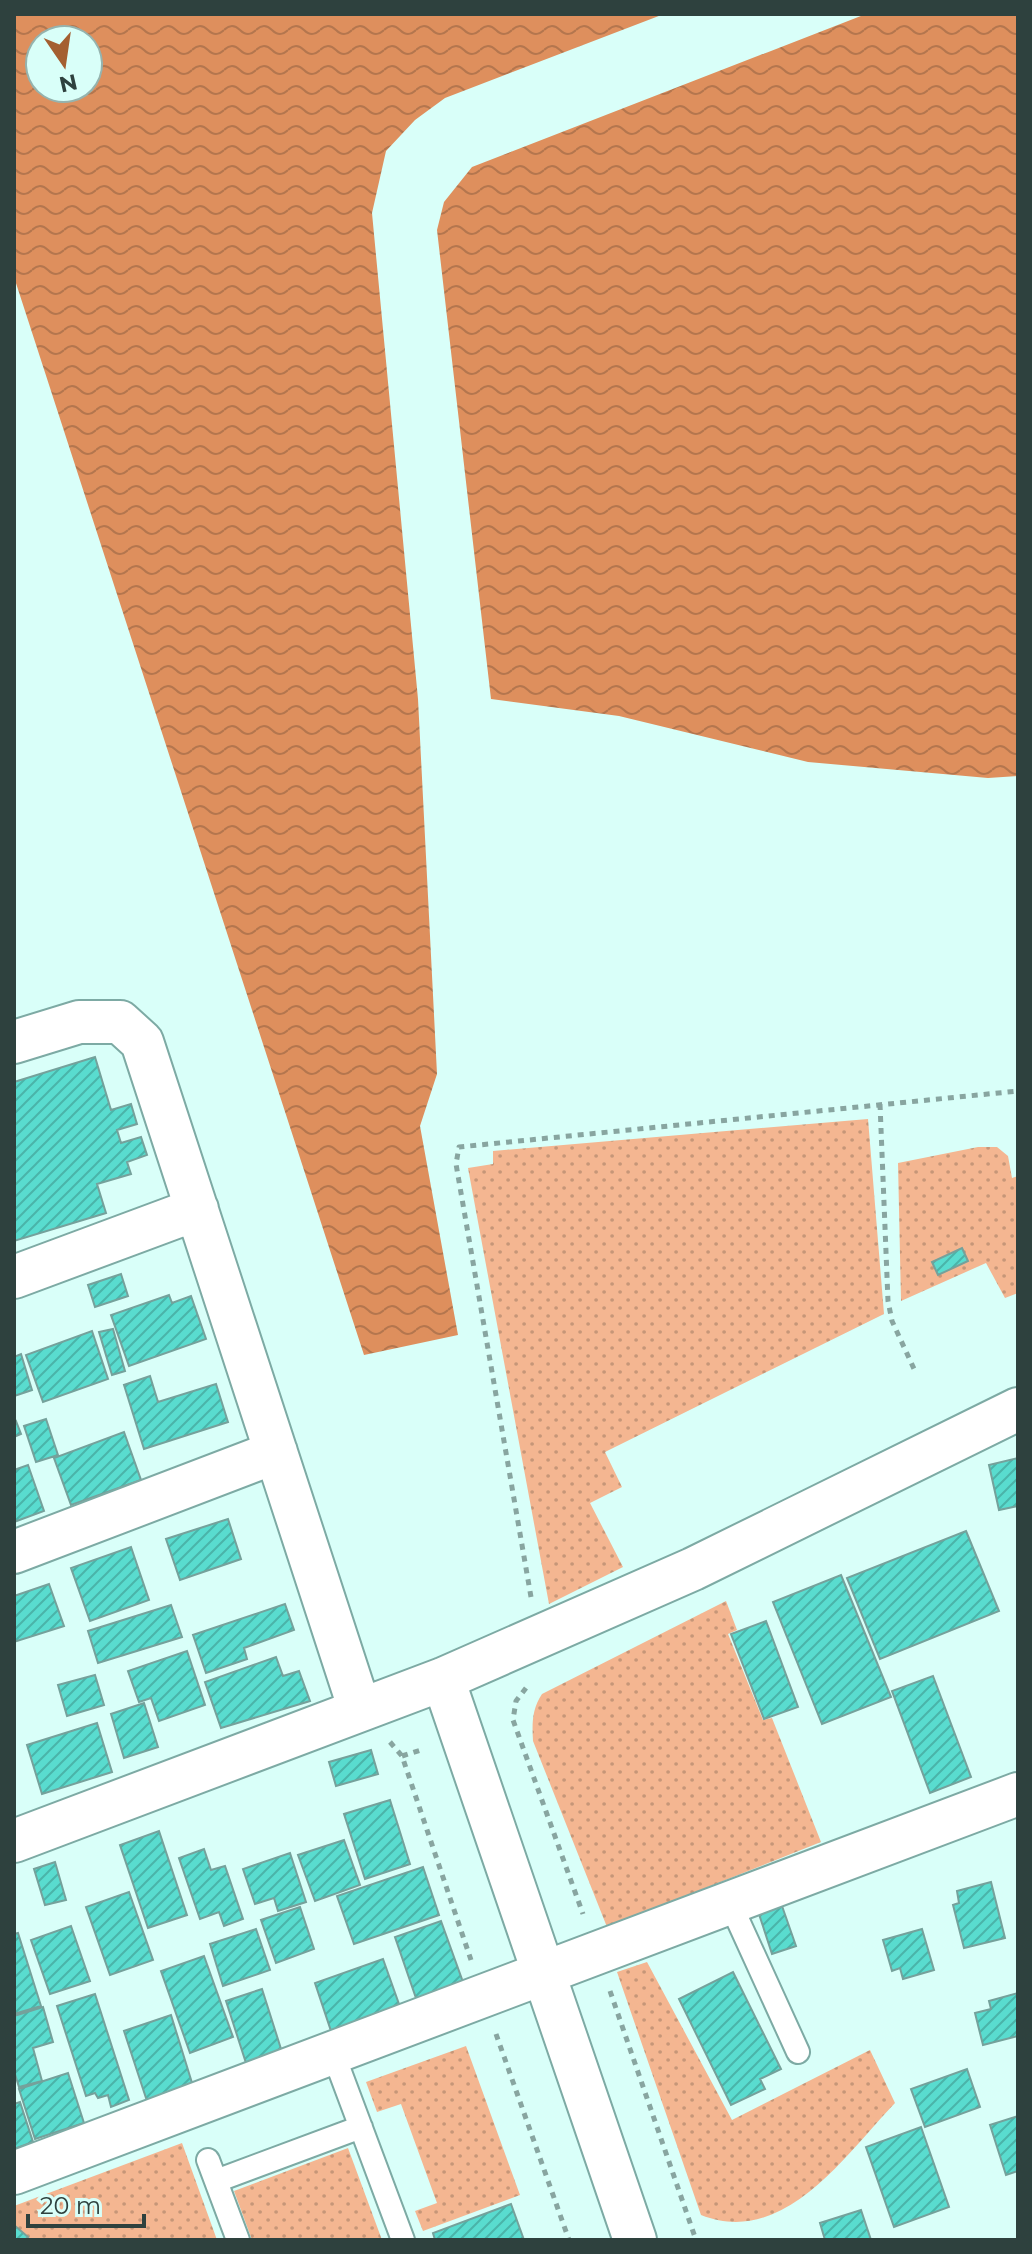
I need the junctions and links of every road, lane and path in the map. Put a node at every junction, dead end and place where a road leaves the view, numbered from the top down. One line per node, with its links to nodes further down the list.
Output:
1 (14, 1042): 4 (street)
2 (1018, 1091): 3 (path)
3 (880, 1104): 6 (path); 10 (path)
4 (197, 1209): 5 (street); 8 (street)
5 (14, 1277)
6 (915, 1371)
7 (1018, 1409): 10 (street)
8 (276, 1452): 9 (street); 12 (street)
9 (14, 1552)
10 (538, 1637): 11 (street); 16 (path)
11 (443, 1679): 12 (street); 17 (street)
12 (374, 1724): 14 (street); 18 (path)
13 (1018, 1794): 15 (street)
14 (14, 1841)
15 (730, 1903): 16 (street); 19 (lane)
16 (597, 1953): 17 (street); 27 (path)
17 (543, 1973): 18 (street); 26 (street)
18 (483, 1996): 20 (street); 25 (path)
19 (798, 2052)
20 (333, 2053): 21 (lane); 22 (street)
21 (361, 2127): 23 (lane); 24 (lane)
22 (14, 2173)
23 (238, 2240)
24 (403, 2240)
25 (569, 2240)
26 (635, 2240)
27 (696, 2240)

